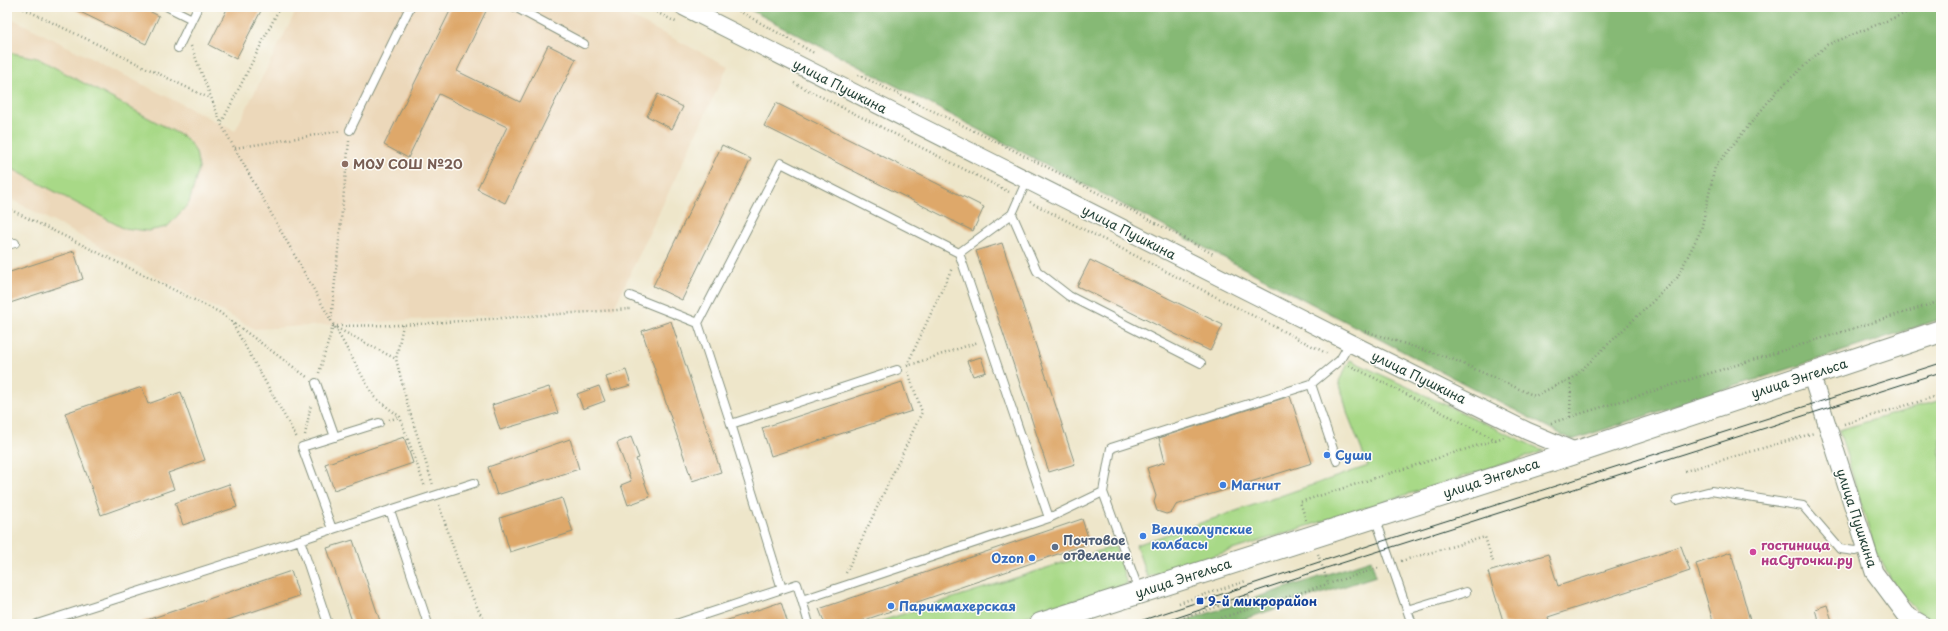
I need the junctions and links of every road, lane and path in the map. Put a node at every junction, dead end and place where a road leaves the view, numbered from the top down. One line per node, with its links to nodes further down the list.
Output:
1 (20, 7): 19 (path)
2 (168, 7): 11 (lane)
3 (198, 7): 11 (lane)
4 (280, 7): 20 (path)
5 (410, 7): 21 (lane)
6 (515, 7): 14 (lane)
7 (646, 7): 12 (path)
8 (684, 7): 23 (street, улица Пушкина)
9 (732, 7): 16 (path)
10 (1915, 7): 47 (path)
11 (192, 19): 13 (lane)
12 (681, 25)
13 (186, 32): 15 (lane); 19 (path)
14 (584, 44)
15 (178, 48)
16 (817, 54)
17 (852, 72): 28 (path)
18 (787, 79): 24 (path)
19 (211, 99): 20 (path)
20 (221, 124): 22 (path)
21 (350, 130): 22 (path); 33 (path)
22 (234, 148): 33 (path)
23 (1027, 180): 24 (lane); 40 (street, улица Пушкина)
24 (1019, 197): 26 (lane); 42 (path)
25 (7, 208): 32 (path)
26 (1012, 214): 27 (lane); 43 (lane)
27 (959, 253): 34 (lane); 39 (lane); 44 (path)
28 (1219, 257)
29 (630, 296): 31 (lane)
30 (1941, 301): 50 (path)
31 (659, 308): 34 (lane); 35 (path)
32 (230, 318): 48 (path); 56 (path)
33 (331, 322): 36 (path)
34 (698, 323): 52 (lane)
35 (403, 325): 36 (path); 41 (path)
36 (333, 326): 41 (path); 48 (path); 61 (path)
37 (1360, 330): 47 (path)
38 (1941, 331): 46 (main road, улица Энгельса)
39 (988, 339): 44 (path); 65 (lane)
40 (1350, 343): 42 (lane); 53 (street, улица Пушкина)
41 (396, 359): 61 (path)
42 (1340, 360): 49 (lane); 55 (path)
43 (1201, 363)
44 (907, 367): 75 (path)
45 (896, 370): 52 (lane)
46 (1811, 374): 57 (main road, улица Энгельса); 69 (street, улица Пушкина)
47 (1571, 380): 50 (path)
48 (316, 383): 54 (lane); 56 (path)
49 (1311, 384): 58 (lane); 60 (lane)
50 (1570, 417): 53 (path)
51 (379, 423): 54 (lane)
52 (730, 424): 76 (lane)
53 (1527, 431): 55 (path); 57 (street, улица Пушкина)
54 (335, 437): 56 (lane)
55 (1496, 440): 66 (path)
56 (302, 448): 67 (lane)
57 (1576, 452): 64 (main road, улица Энгельса)
58 (1337, 461)
59 (474, 483): 61 (lane)
60 (1103, 492): 65 (lane); 77 (lane)
61 (432, 496): 63 (lane); 87 (path)
62 (1677, 500): 69 (lane)
63 (390, 510): 67 (lane); 86 (lane)
64 (1374, 515): 72 (lane); 77 (main road, улица Энгельса)
65 (1049, 518): 75 (lane)
66 (1306, 520)
67 (332, 529): 68 (lane)
68 (300, 540): 84 (lane); 85 (lane)
69 (1865, 548): 93 (street, улица Пушкина)
70 (1317, 552): 74 (path)
71 (1493, 562): 72 (path)
72 (1391, 564): 74 (path); 82 (lane)
73 (1246, 581): 81 (path)
74 (1328, 583): 91 (path)
75 (839, 588): 80 (lane)
76 (782, 589): 80 (lane); 88 (lane)
77 (1139, 592): 90 (main road, улица Энгельса)
78 (1466, 592): 82 (lane)
79 (1250, 596): 83 (path)
80 (802, 600): 89 (lane)
81 (1179, 604)
82 (1407, 610): 92 (lane)
83 (1184, 618)
84 (37, 624)
85 (328, 624)
86 (428, 624)
87 (485, 624)
88 (676, 624)
89 (809, 624)
90 (1041, 624)
91 (1202, 624)
92 (1412, 624)
93 (1922, 624)

